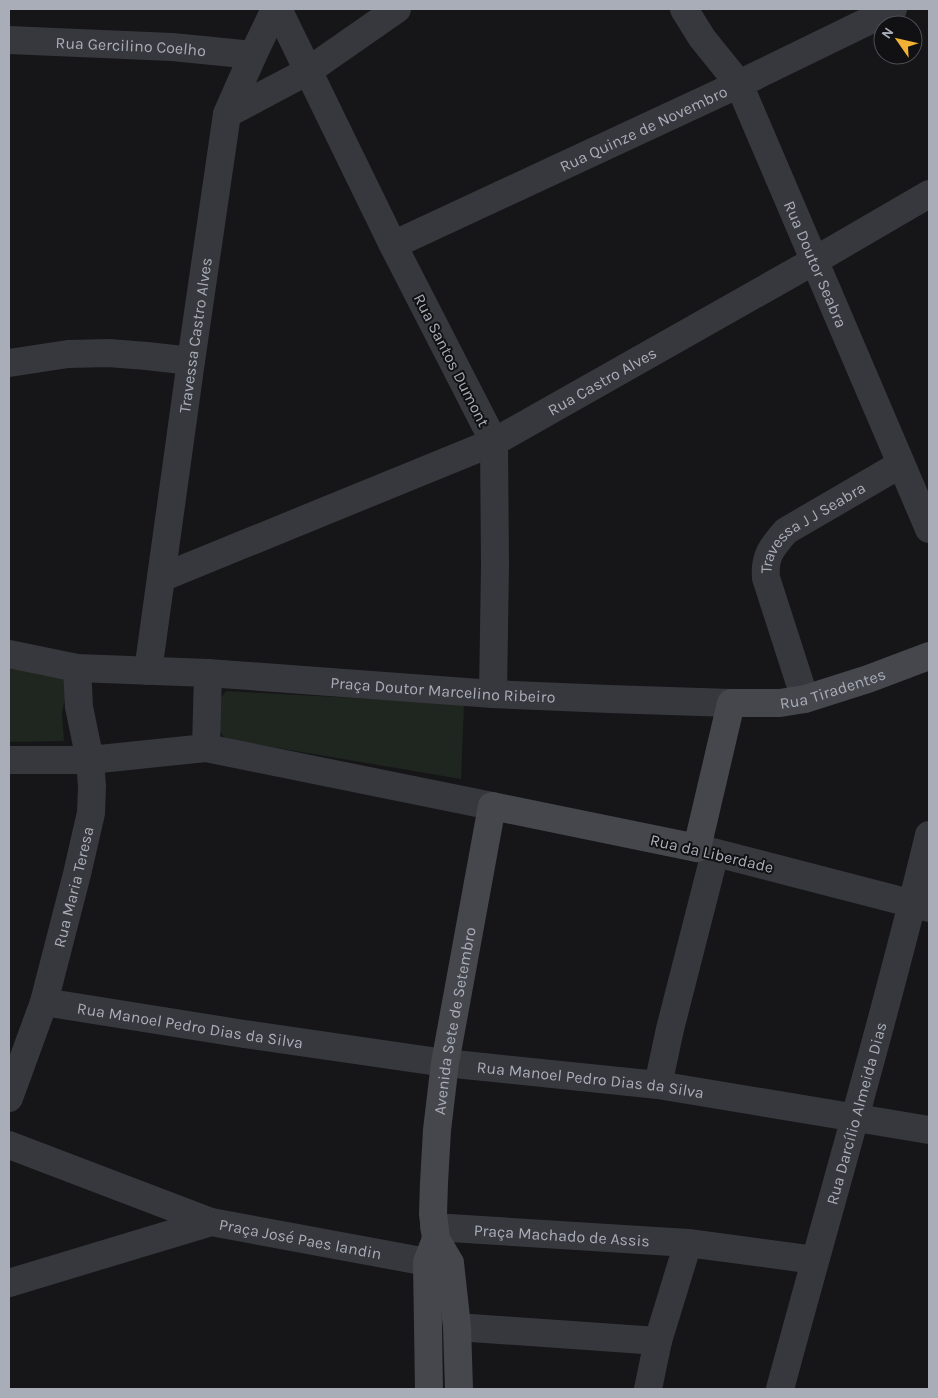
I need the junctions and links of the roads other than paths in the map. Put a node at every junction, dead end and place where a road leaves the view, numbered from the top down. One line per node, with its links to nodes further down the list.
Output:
1 (277, 9): 6 (street, Travessa Castro Alves); 7 (street, Rua Santos Dumont)
2 (397, 9): 7 (street)
3 (684, 9): 8 (street, Rua Doutor Seabra)
4 (893, 9): 8 (street, Rua Quinze de Novembro)
5 (9, 40): 6 (street, Rua Gercilino Coelho)
6 (253, 55): 9 (street, Travessa Castro Alves)
7 (308, 71): 9 (street); 11 (street, Rua Santos Dumont)
8 (739, 84): 11 (street, Rua Quinze de Novembro); 12 (street, Rua Doutor Seabra)
9 (227, 114): 13 (street, Travessa Castro Alves)
10 (929, 194): 12 (street, Rua Castro Alves)
11 (393, 245): 15 (street, Rua Santos Dumont)
12 (814, 261): 15 (street, Rua Castro Alves); 16 (street, Rua Doutor Seabra)
13 (191, 361): 14 (street); 18 (street, Travessa Castro Alves)
14 (9, 363)
15 (494, 442): 18 (street, Rua Santos Dumont); 24 (street)
16 (901, 464): 17 (street, Rua Doutor Seabra); 25 (street, Travessa J J Seabra)
17 (929, 528)
18 (161, 578): 22 (street, Travessa Castro Alves)
19 (9, 654): 21 (street, Praça Doutor Marcelino Ribeiro)
20 (929, 656): 25 (main road, Rua Tiradentes)
21 (77, 668): 22 (street, Praça Doutor Marcelino Ribeiro); 29 (street, Rua Maria Teresa)
22 (148, 671): 23 (street, Praça Doutor Marcelino Ribeiro)
23 (208, 673): 24 (street, Praça Doutor Marcelino Ribeiro); 27 (street)
24 (493, 694): 26 (street, Praça Doutor Marcelino Ribeiro)
25 (805, 699): 26 (main road, Rua Tiradentes)
26 (731, 703): 32 (main road)
27 (206, 748): 29 (street); 30 (street)
28 (9, 760): 29 (street)
29 (90, 760): 34 (street, Rua Maria Teresa)
30 (492, 806): 32 (main road, Rua da Liberdade); 35 (main road, Avenida Sete de Setembro)
31 (929, 835): 33 (street, Rua Darcílio Almeida Dias)
32 (706, 851): 33 (street, Rua da Liberdade); 36 (street)
33 (921, 906): 38 (street, Rua Darcílio Almeida Dias)
34 (44, 1002): 35 (street, Rua Manoel Pedro Dias da Silva); 37 (street, Rua Maria Teresa)
35 (445, 1063): 36 (street, Rua Manoel Pedro Dias da Silva); 43 (main road, Avenida Sete de Setembro)
36 (658, 1085): 38 (street, Rua Manoel Pedro Dias da Silva)
37 (9, 1098)
38 (856, 1118): 39 (street, Rua Manoel Pedro Dias da Silva); 44 (street, Rua Darcílio Almeida Dias)
39 (929, 1130)
40 (9, 1145): 41 (street)
41 (211, 1222): 43 (street, Praça José Paes landin); 45 (street, Praça José Paes landin)
42 (688, 1243): 43 (street, Praça Machado de Assis); 44 (street, Praça Machado de Assis); 47 (street)
43 (437, 1248): 46 (main road, Avenida Sete de Setembro); 48 (main road, Avenida Sete de Setembro)
44 (815, 1260): 51 (street, Rua Darcílio Almeida Dias)
45 (9, 1283)
46 (457, 1327): 47 (street); 49 (main road, Avenida Sete de Setembro)
47 (658, 1341): 50 (street)
48 (429, 1389)
49 (459, 1389)
50 (648, 1389)
51 (780, 1389)

